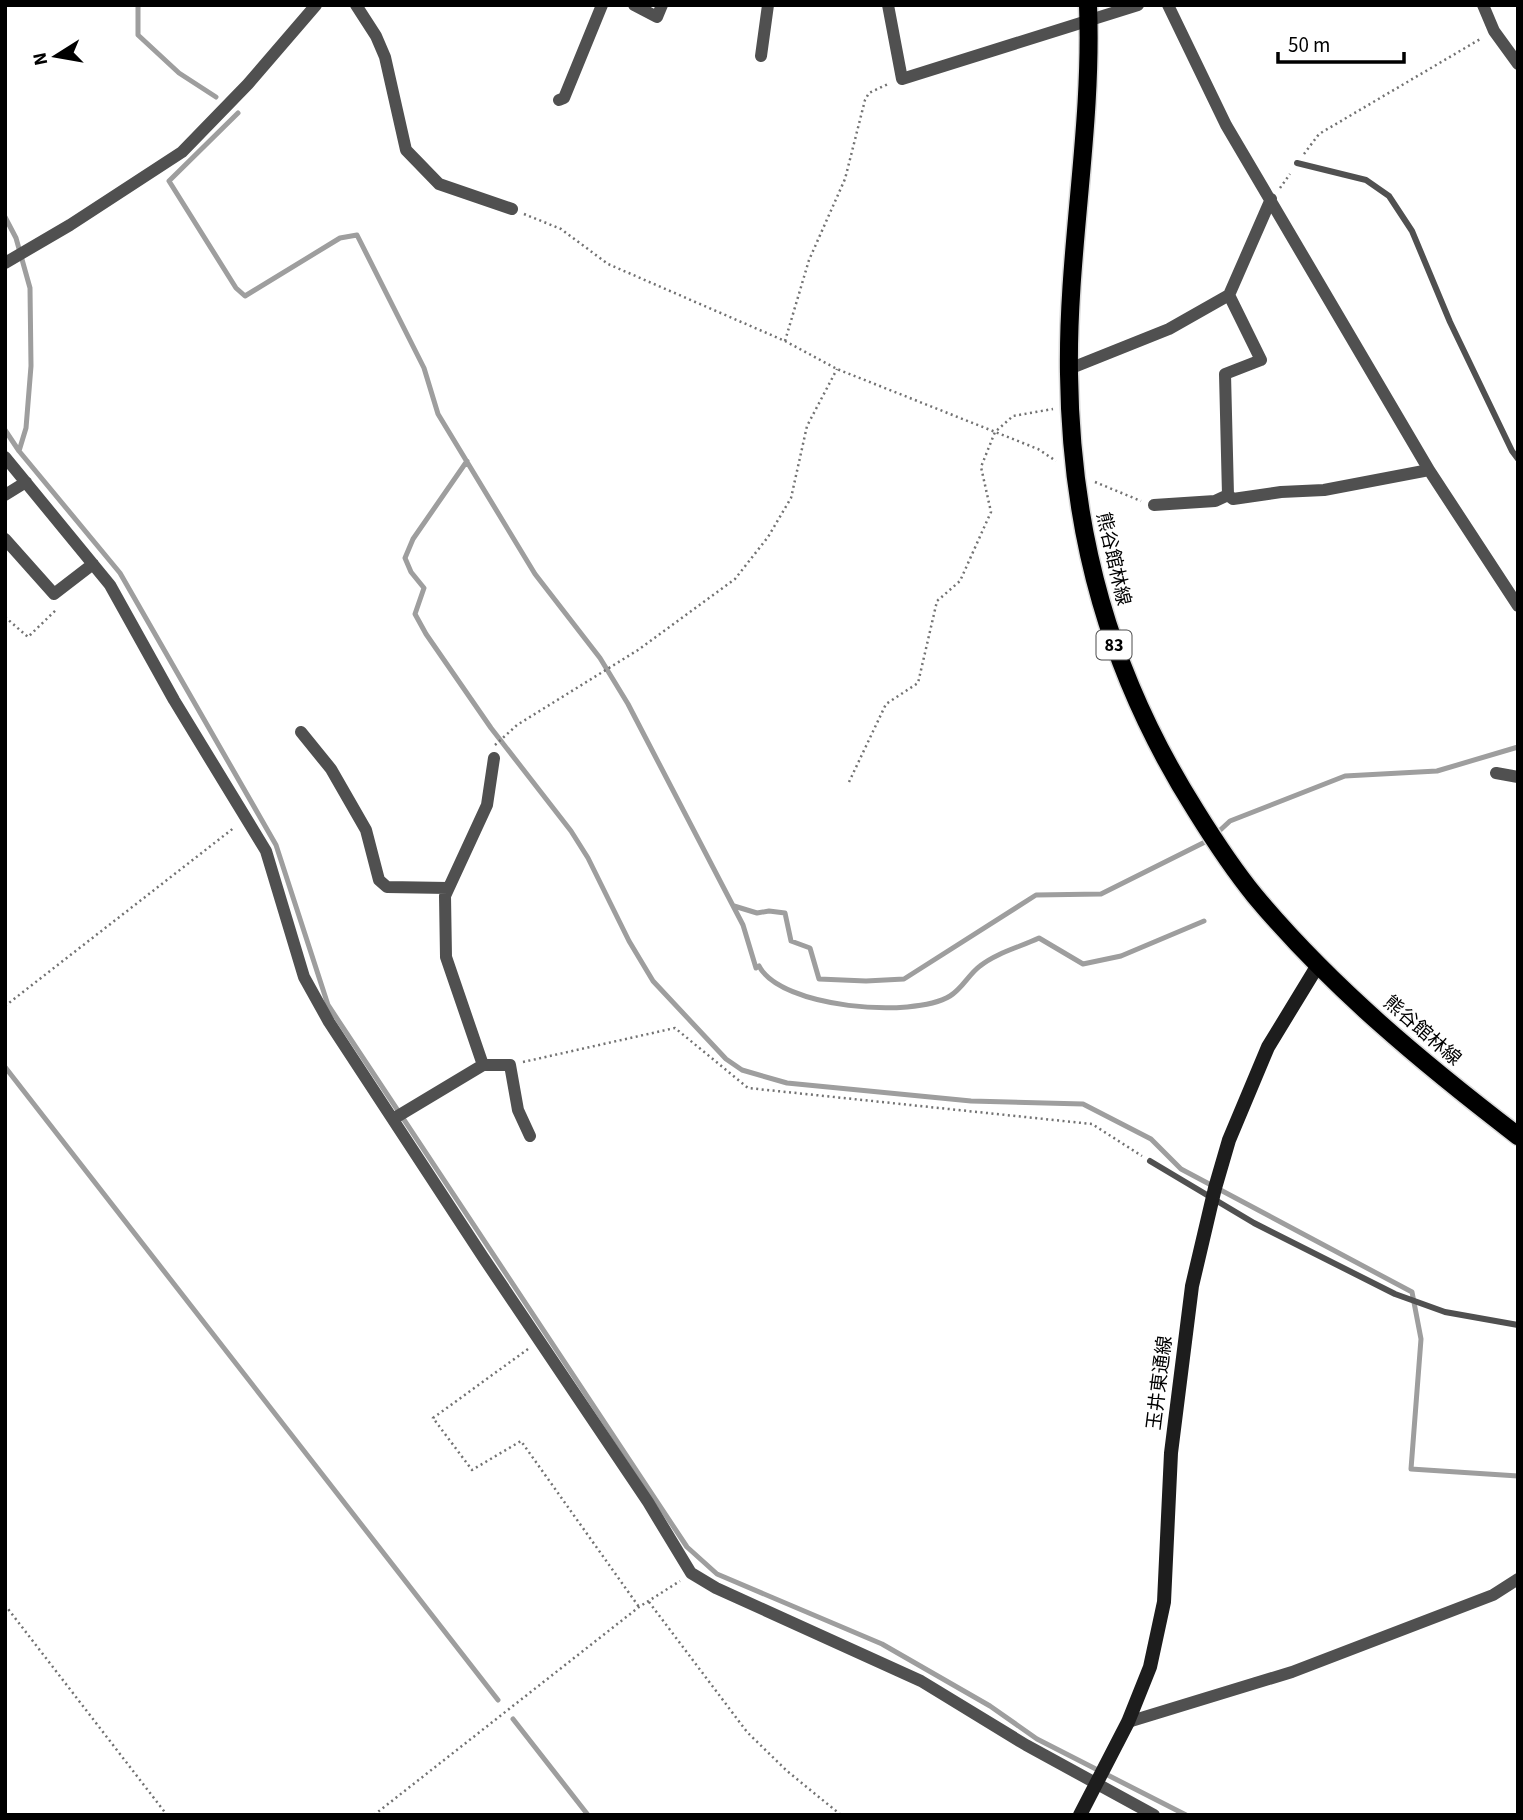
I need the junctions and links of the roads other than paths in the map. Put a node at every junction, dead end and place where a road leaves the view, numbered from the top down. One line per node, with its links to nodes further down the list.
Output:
1 (316, 5): 18 (street)
2 (356, 5): 17 (street)
3 (602, 5): 14 (street)
4 (634, 5): 5 (street)
5 (662, 5)
6 (768, 5): 12 (street)
7 (888, 5): 11 (street)
8 (1138, 5): 11 (street)
9 (1168, 5): 16 (street)
10 (1483, 5): 13 (street)
11 (1088, 12): 20 (main road, 熊谷館林線 / 83)
12 (761, 56)
13 (1518, 64)
14 (559, 100)
15 (1297, 163): 22 (lane)
16 (1272, 200): 19 (street); 23 (street)
17 (512, 209)
18 (8, 261)
19 (1229, 295): 20 (street); 26 (street)
20 (1069, 369): 36 (main road, 熊谷館林線 / 83)
21 (5, 457): 24 (street)
22 (1518, 459)
23 (1429, 470): 26 (street); 30 (street)
24 (26, 482): 25 (street); 29 (street)
25 (5, 495)
26 (1228, 495): 27 (street)
27 (1154, 505)
28 (5, 539): 29 (street)
29 (93, 564): 38 (street)
30 (1518, 606)
31 (301, 732): 35 (street)
32 (494, 758): 35 (street)
33 (1496, 773): 34 (street)
34 (1518, 777)
35 (448, 888): 37 (street)
36 (1318, 965): 40 (main road, 熊谷館林線 / 83); 42 (street, 玉井東通線)
37 (483, 1065): 38 (street); 39 (street)
38 (393, 1119): 46 (street)
39 (530, 1136)
40 (1518, 1136)
41 (1150, 1161): 42 (lane)
42 (1213, 1199): 43 (lane); 45 (street, 玉井東通線)
43 (1518, 1325)
44 (1518, 1579): 45 (street)
45 (1128, 1722): 46 (street, 玉井東通線)
46 (1097, 1783): 47 (street, 玉井東通線); 48 (street)
47 (1080, 1815)
48 (1154, 1815)

